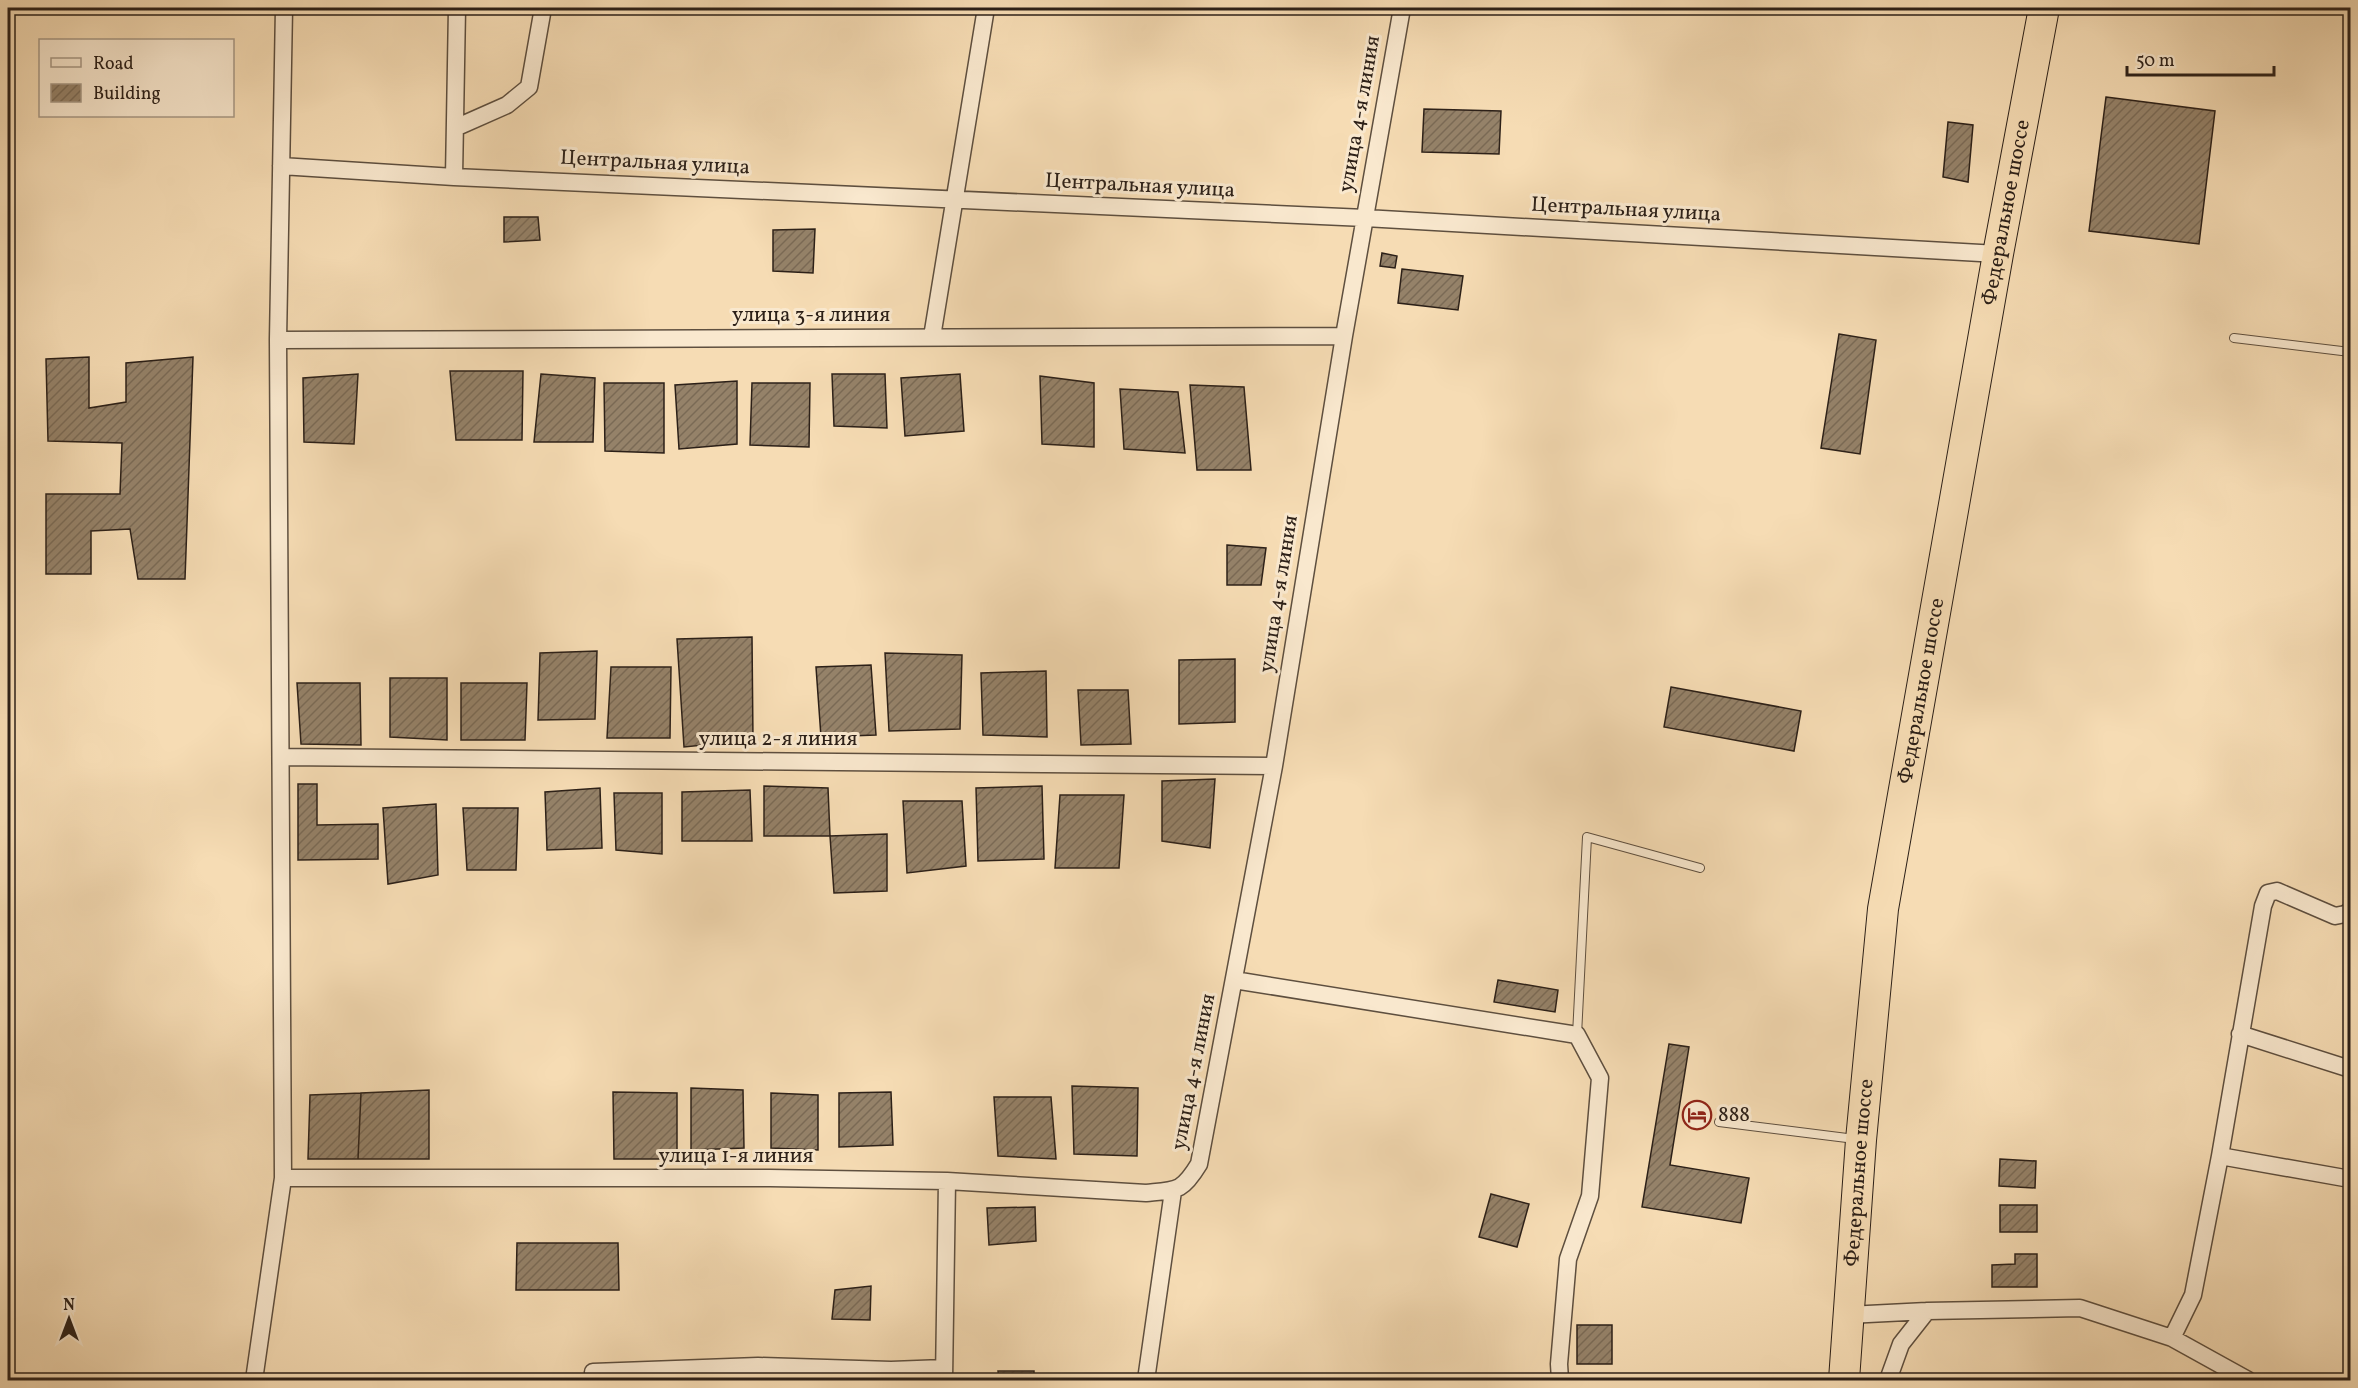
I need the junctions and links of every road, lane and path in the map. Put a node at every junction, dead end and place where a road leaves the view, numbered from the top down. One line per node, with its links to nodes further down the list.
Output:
1 (284, 8): 8 (street)
2 (457, 8): 7 (street)
3 (543, 8): 7 (street)
4 (986, 8): 10 (street)
5 (1402, 8): 11 (street, улица 4-я линия)
6 (2044, 8): 12 (highway, Федеральное шоссе)
7 (455, 128): 9 (street)
8 (281, 166): 9 (street, Центральная улица); 16 (street)
9 (454, 177): 10 (street, Центральная улица)
10 (953, 200): 11 (street, Центральная улица); 14 (street)
11 (1365, 218): 12 (street, Центральная улица); 13 (street, улица 4-я линия)
12 (1998, 254): 27 (highway, Федеральное шоссе)
13 (1344, 336): 14 (street, улица 3-я линия); 19 (street, улица 4-я линия)
14 (932, 338): 16 (street, улица 3-я линия)
15 (2234, 338): 17 (lane)
16 (278, 340): 18 (street)
17 (2350, 352)
18 (281, 757): 19 (street, улица 2-я линия); 29 (street)
19 (1274, 766): 22 (street, улица 4-я линия)
20 (1700, 868): 24 (lane)
21 (2350, 911): 23 (street)
22 (1234, 980): 24 (street); 32 (street, улица 4-я линия)
23 (2240, 1034): 25 (street); 28 (street)
24 (1577, 1035): 40 (street)
25 (2350, 1069)
26 (1719, 1122): 27 (lane)
27 (1861, 1140): 34 (highway, Федеральное шоссе)
28 (2220, 1156): 30 (street); 35 (street)
29 (283, 1178): 31 (street, улица 1-я линия); 38 (street)
30 (2350, 1179)
31 (947, 1181): 32 (street, улица 1-я линия); 37 (street)
32 (1180, 1187): 39 (street, улица 4-я линия)
33 (1927, 1311): 34 (street); 35 (street); 42 (street)
34 (1848, 1315): 41 (highway, Федеральное шоссе)
35 (2172, 1338): 43 (street)
36 (593, 1372): 37 (street)
37 (944, 1374)
38 (254, 1380)
39 (1146, 1380)
40 (1560, 1380)
41 (1844, 1380)
42 (1887, 1380)
43 (2248, 1380)

